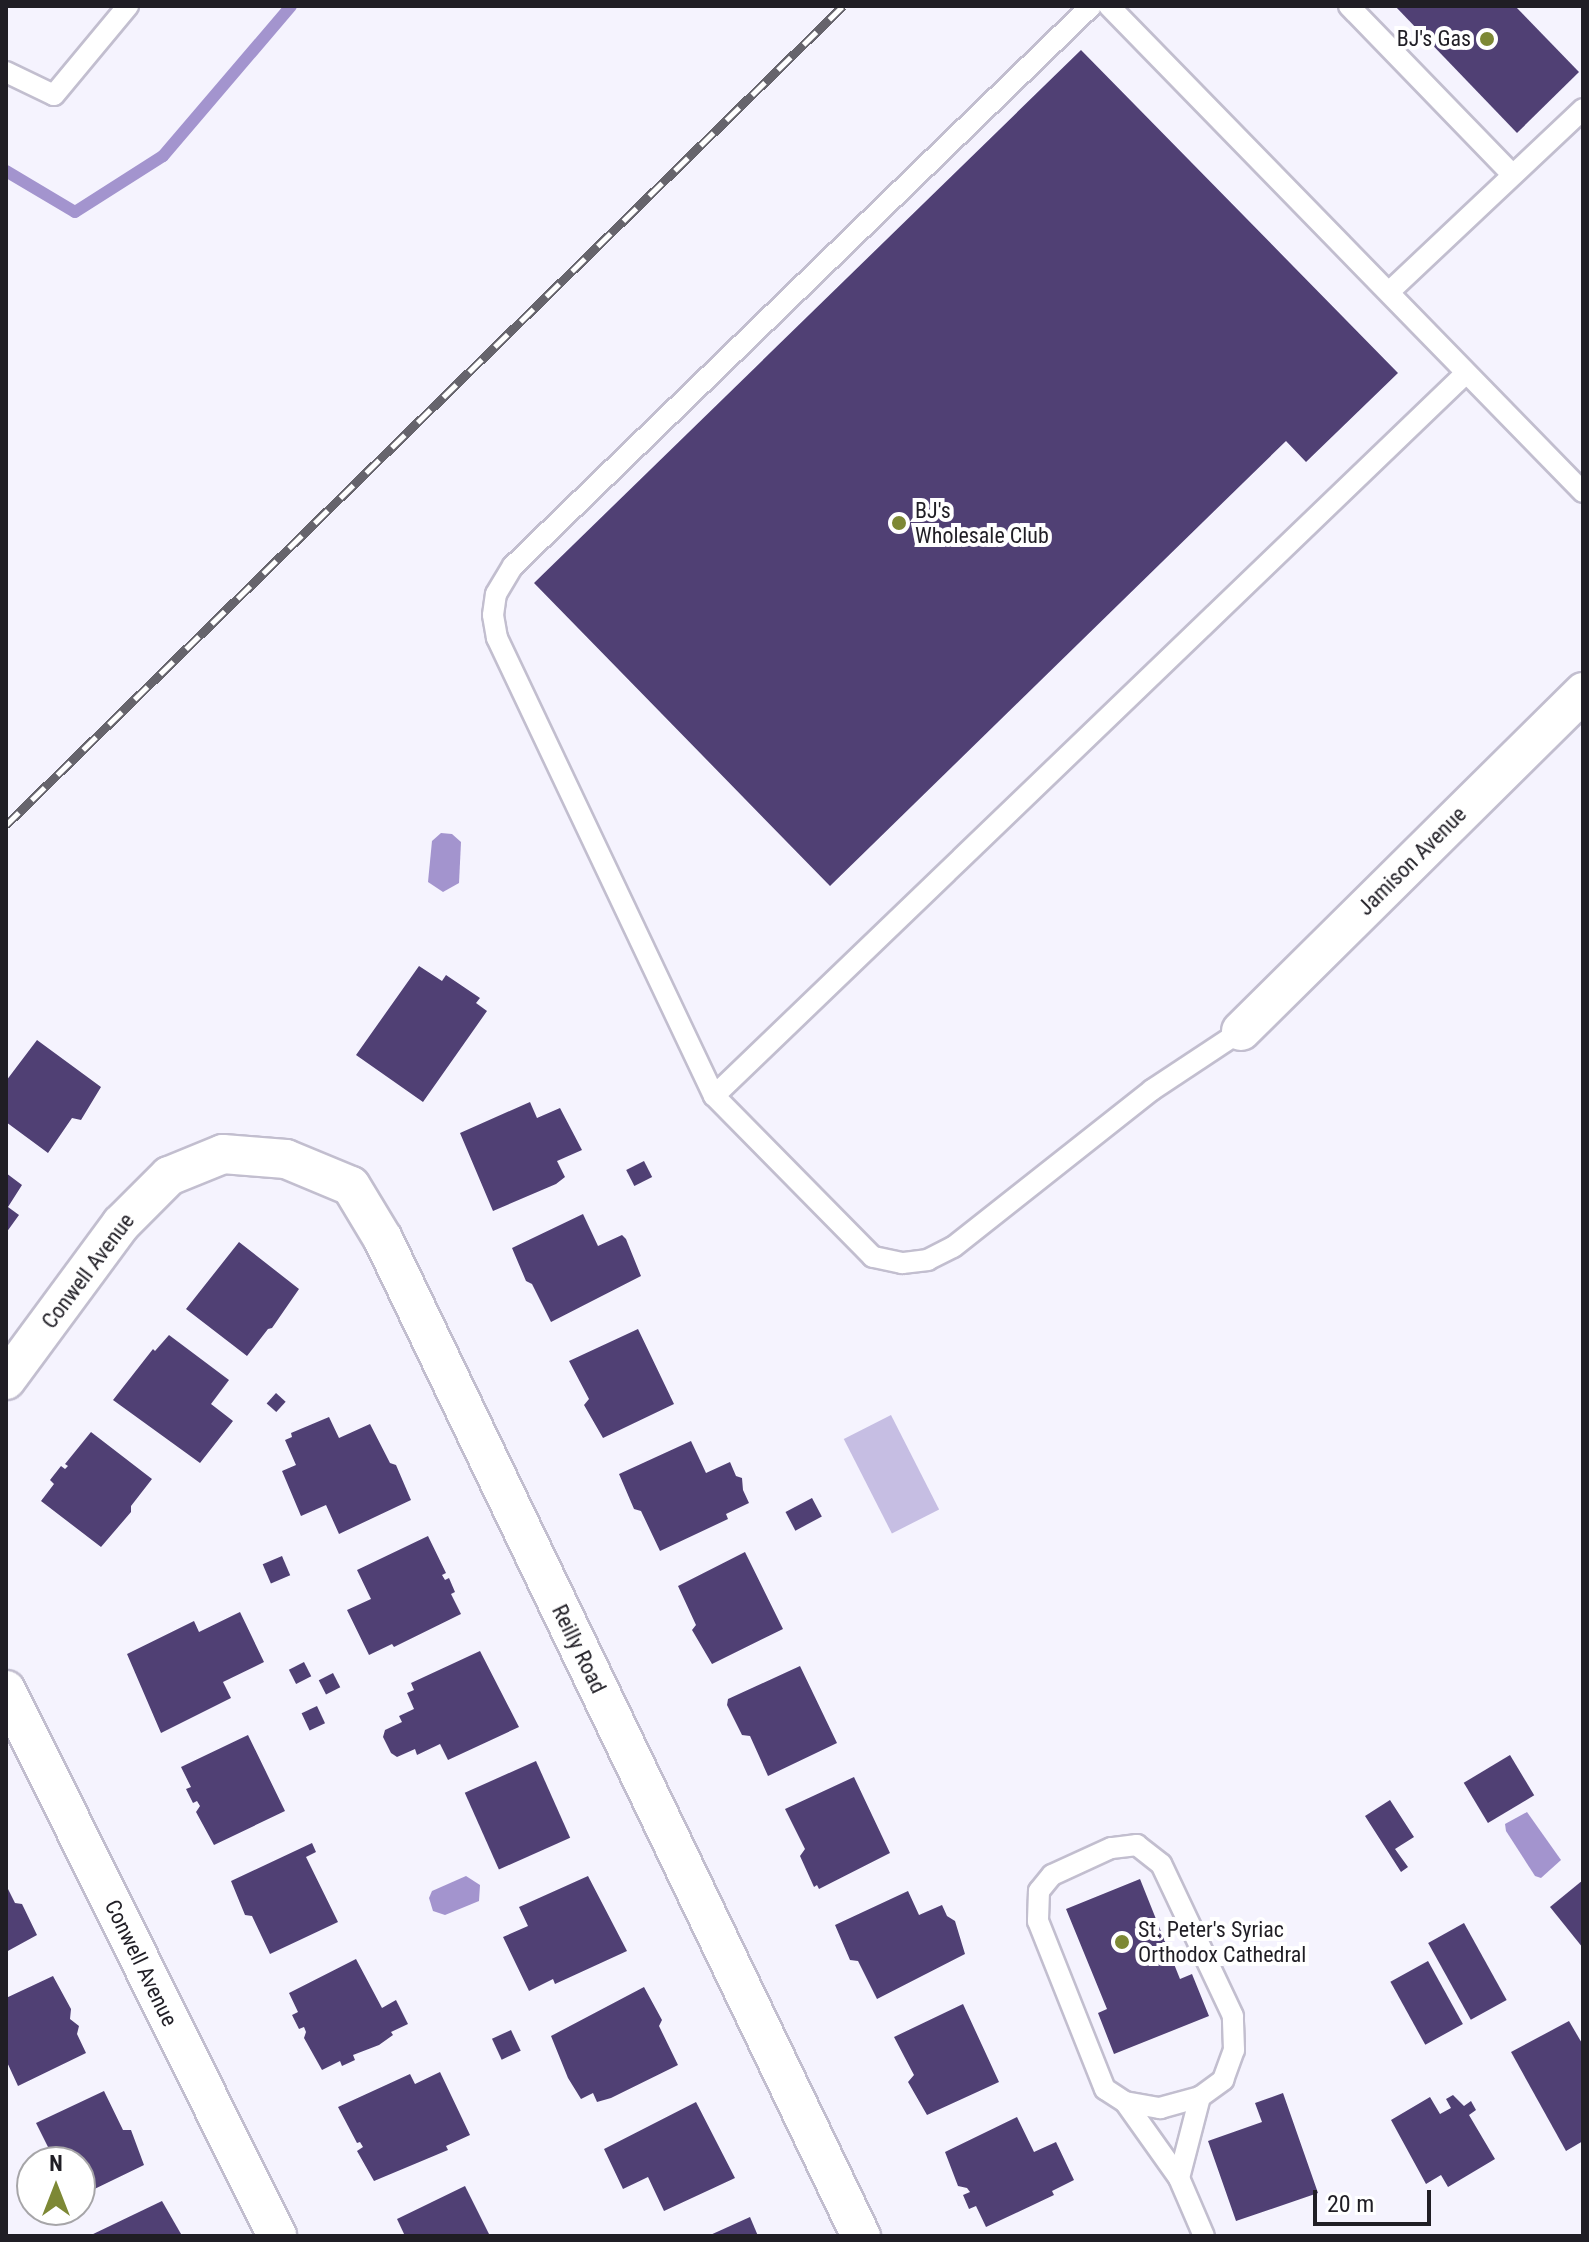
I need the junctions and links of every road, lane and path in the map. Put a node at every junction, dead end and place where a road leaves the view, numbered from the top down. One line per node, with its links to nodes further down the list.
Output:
1 (128, 6): 5 (lane)
2 (1091, 6): 13 (lane)
3 (1109, 6): 8 (lane)
4 (1349, 6): 7 (lane)
5 (6, 72)
6 (1583, 109): 7 (lane)
7 (1513, 175): 8 (lane)
8 (1389, 292): 9 (lane)
9 (1466, 373): 10 (lane); 13 (lane)
10 (1583, 492)
11 (1583, 692): 12 (street, Jamison Avenue)
12 (1241, 1031): 13 (lane)
13 (714, 1096)
14 (223, 1154): 15 (street, Conwell Avenue); 21 (street, Reilly Road)
15 (6, 1380)
16 (6, 1690): 20 (street, Conwell Avenue)
17 (1200, 2097): 18 (lane); 18 (lane); 19 (lane)
18 (1125, 2102): 19 (lane)
19 (1179, 2178): 22 (lane)
20 (277, 2236)
21 (861, 2236)
22 (1204, 2236)

